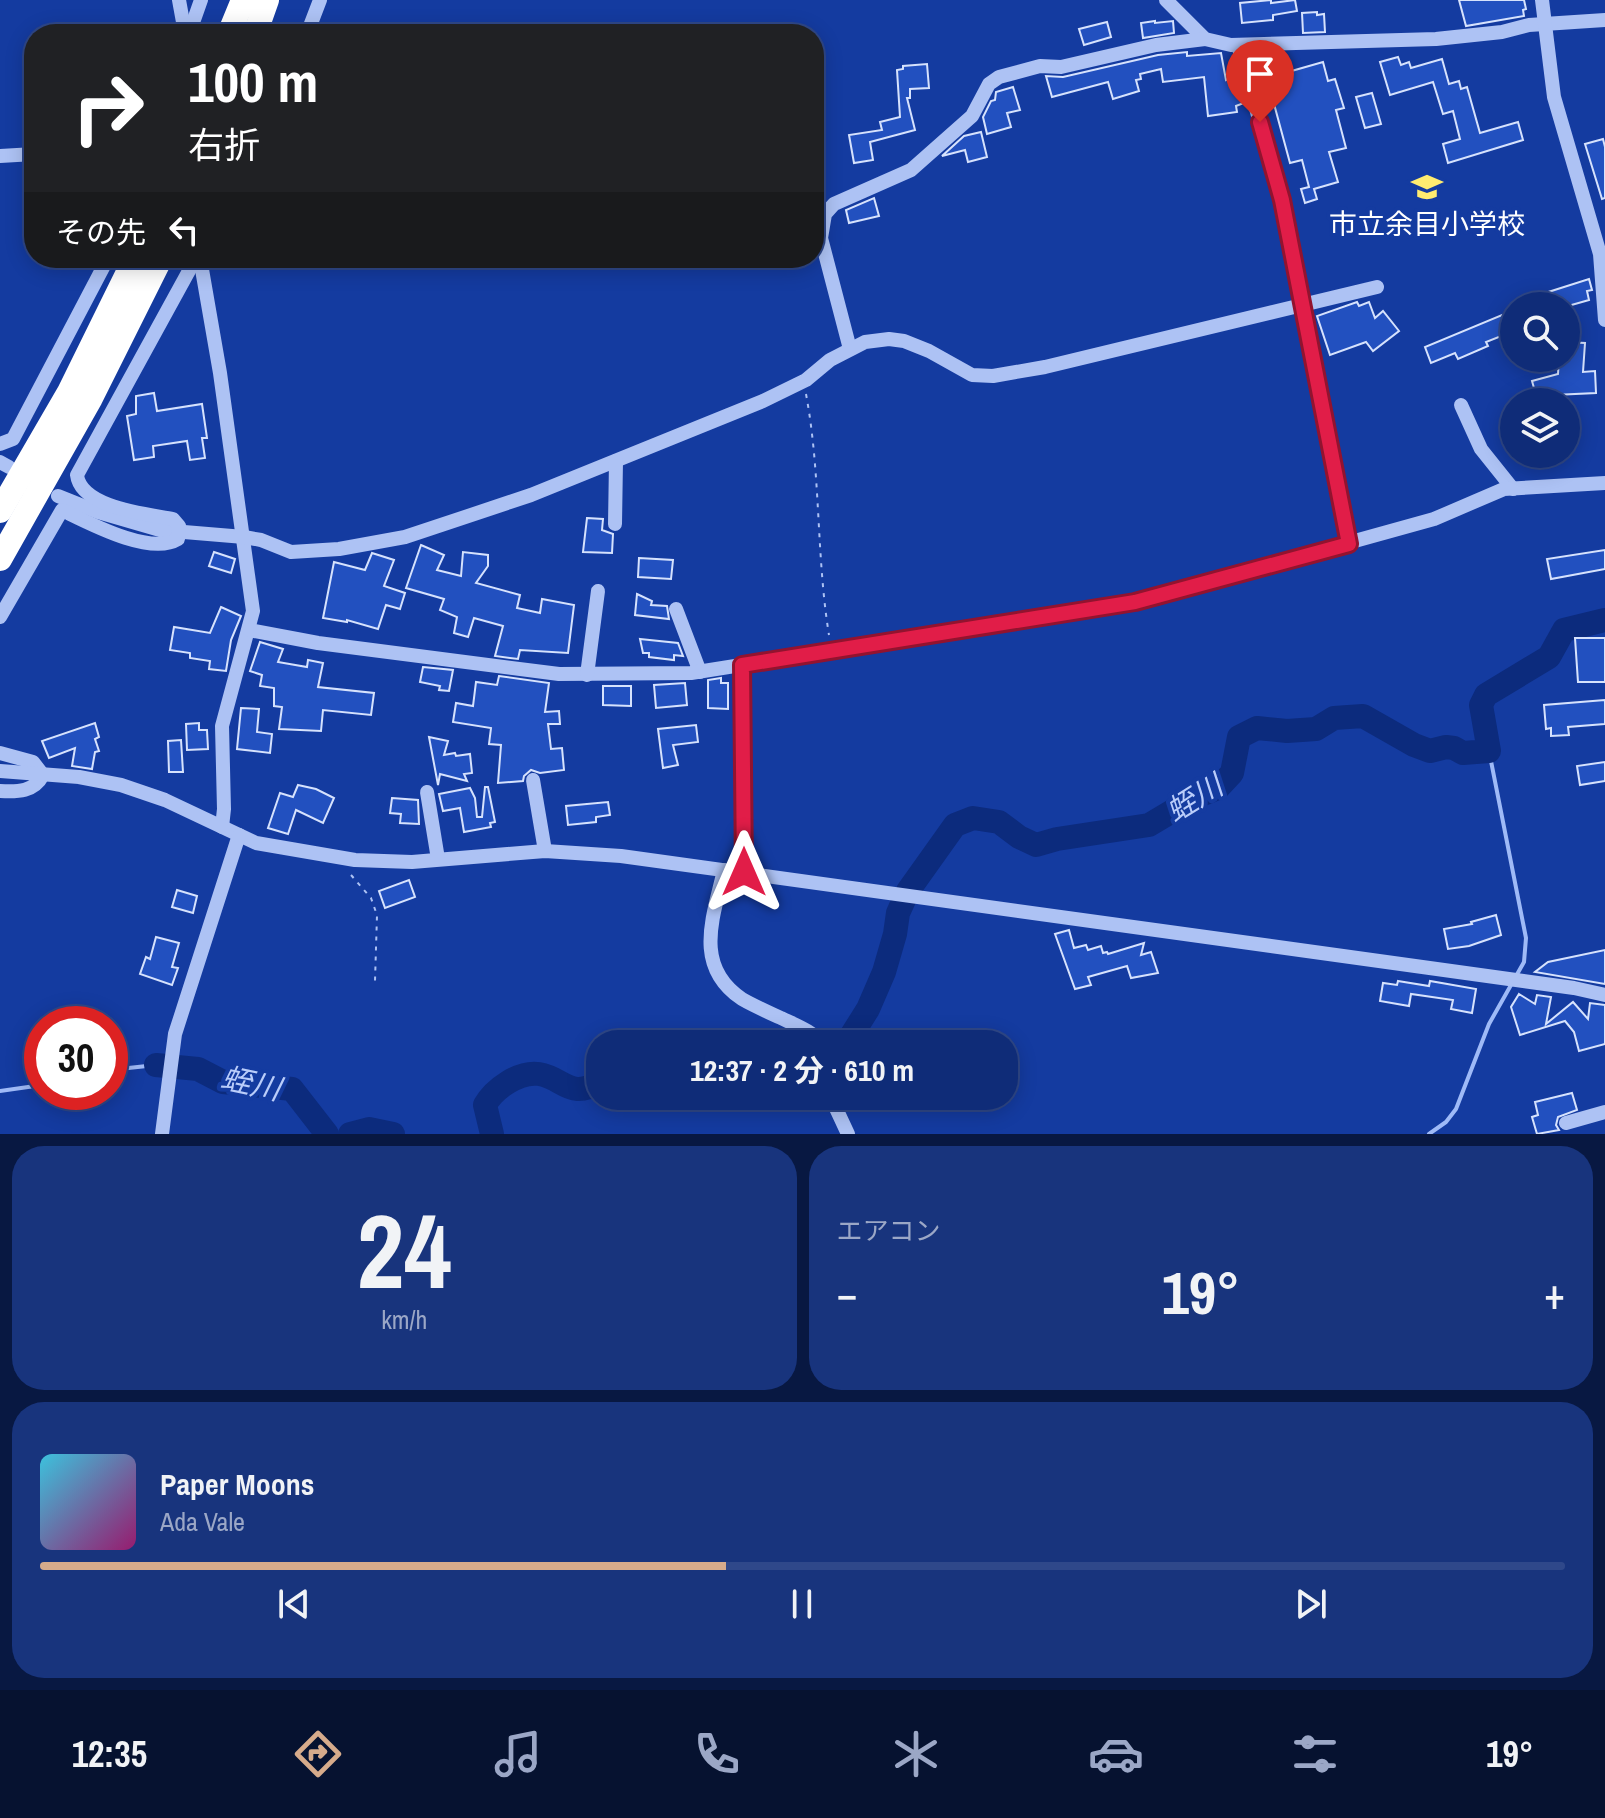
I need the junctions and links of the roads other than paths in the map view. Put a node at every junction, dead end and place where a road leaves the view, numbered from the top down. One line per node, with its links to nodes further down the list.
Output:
1 (179, 0): 9 (street)
2 (201, 0): 10 (street)
3 (243, 0): 11 (highway)
4 (267, 0): 12 (highway)
5 (320, 0): 13 (street)
6 (1166, 0): 15 (street)
7 (1542, 0): 14 (street)
8 (1605, 20): 14 (street)
9 (184, 24)
10 (192, 24)
11 (233, 24)
12 (259, 24)
13 (311, 24)
14 (1546, 25): 16 (street); 28 (street)
15 (1205, 39): 16 (street); 19 (street)
16 (1238, 45): 27 (street)
17 (24, 155): 18 (street)
18 (0, 156)
19 (824, 220)
20 (824, 249): 29 (street)
21 (103, 268): 31 (street)
22 (130, 268): 36 (highway)
23 (156, 268): 41 (highway)
24 (192, 268): 38 (street)
25 (200, 268): 39 (street)
26 (1377, 287): 27 (street)
27 (1303, 304): 29 (street); 40 (street)
28 (1605, 320)
29 (850, 349): 32 (street)
30 (1461, 405): 34 (street)
31 (0, 444)
32 (616, 461): 37 (street); 39 (street)
33 (1605, 483): 34 (street)
34 (1513, 489): 40 (street)
35 (58, 496): 38 (street)
36 (0, 511)
37 (615, 524)
38 (180, 532): 39 (street); 44 (street)
39 (244, 537): 45 (street)
40 (1349, 544): 46 (street)
41 (0, 559)
42 (598, 591): 48 (street)
43 (676, 609): 47 (street)
44 (0, 617)
45 (249, 630): 48 (street); 55 (street)
46 (742, 665): 47 (street); 60 (street)
47 (700, 672): 48 (street)
48 (587, 675)
49 (0, 753): 51 (street)
50 (0, 771): 51 (street)
51 (43, 775): 53 (street); 55 (street)
52 (533, 780): 57 (street)
53 (0, 791)
54 (427, 792): 58 (street)
55 (222, 827): 56 (street)
56 (239, 835): 58 (street); 66 (street)
57 (545, 851): 58 (street); 59 (street)
58 (438, 859)
59 (724, 870): 60 (street); 62 (street)
60 (744, 872): 61 (street)
61 (1605, 995)
62 (803, 1030)
63 (837, 1110): 67 (street)
64 (1605, 1112): 65 (street)
65 (1566, 1123)
66 (162, 1134)
67 (848, 1134)

